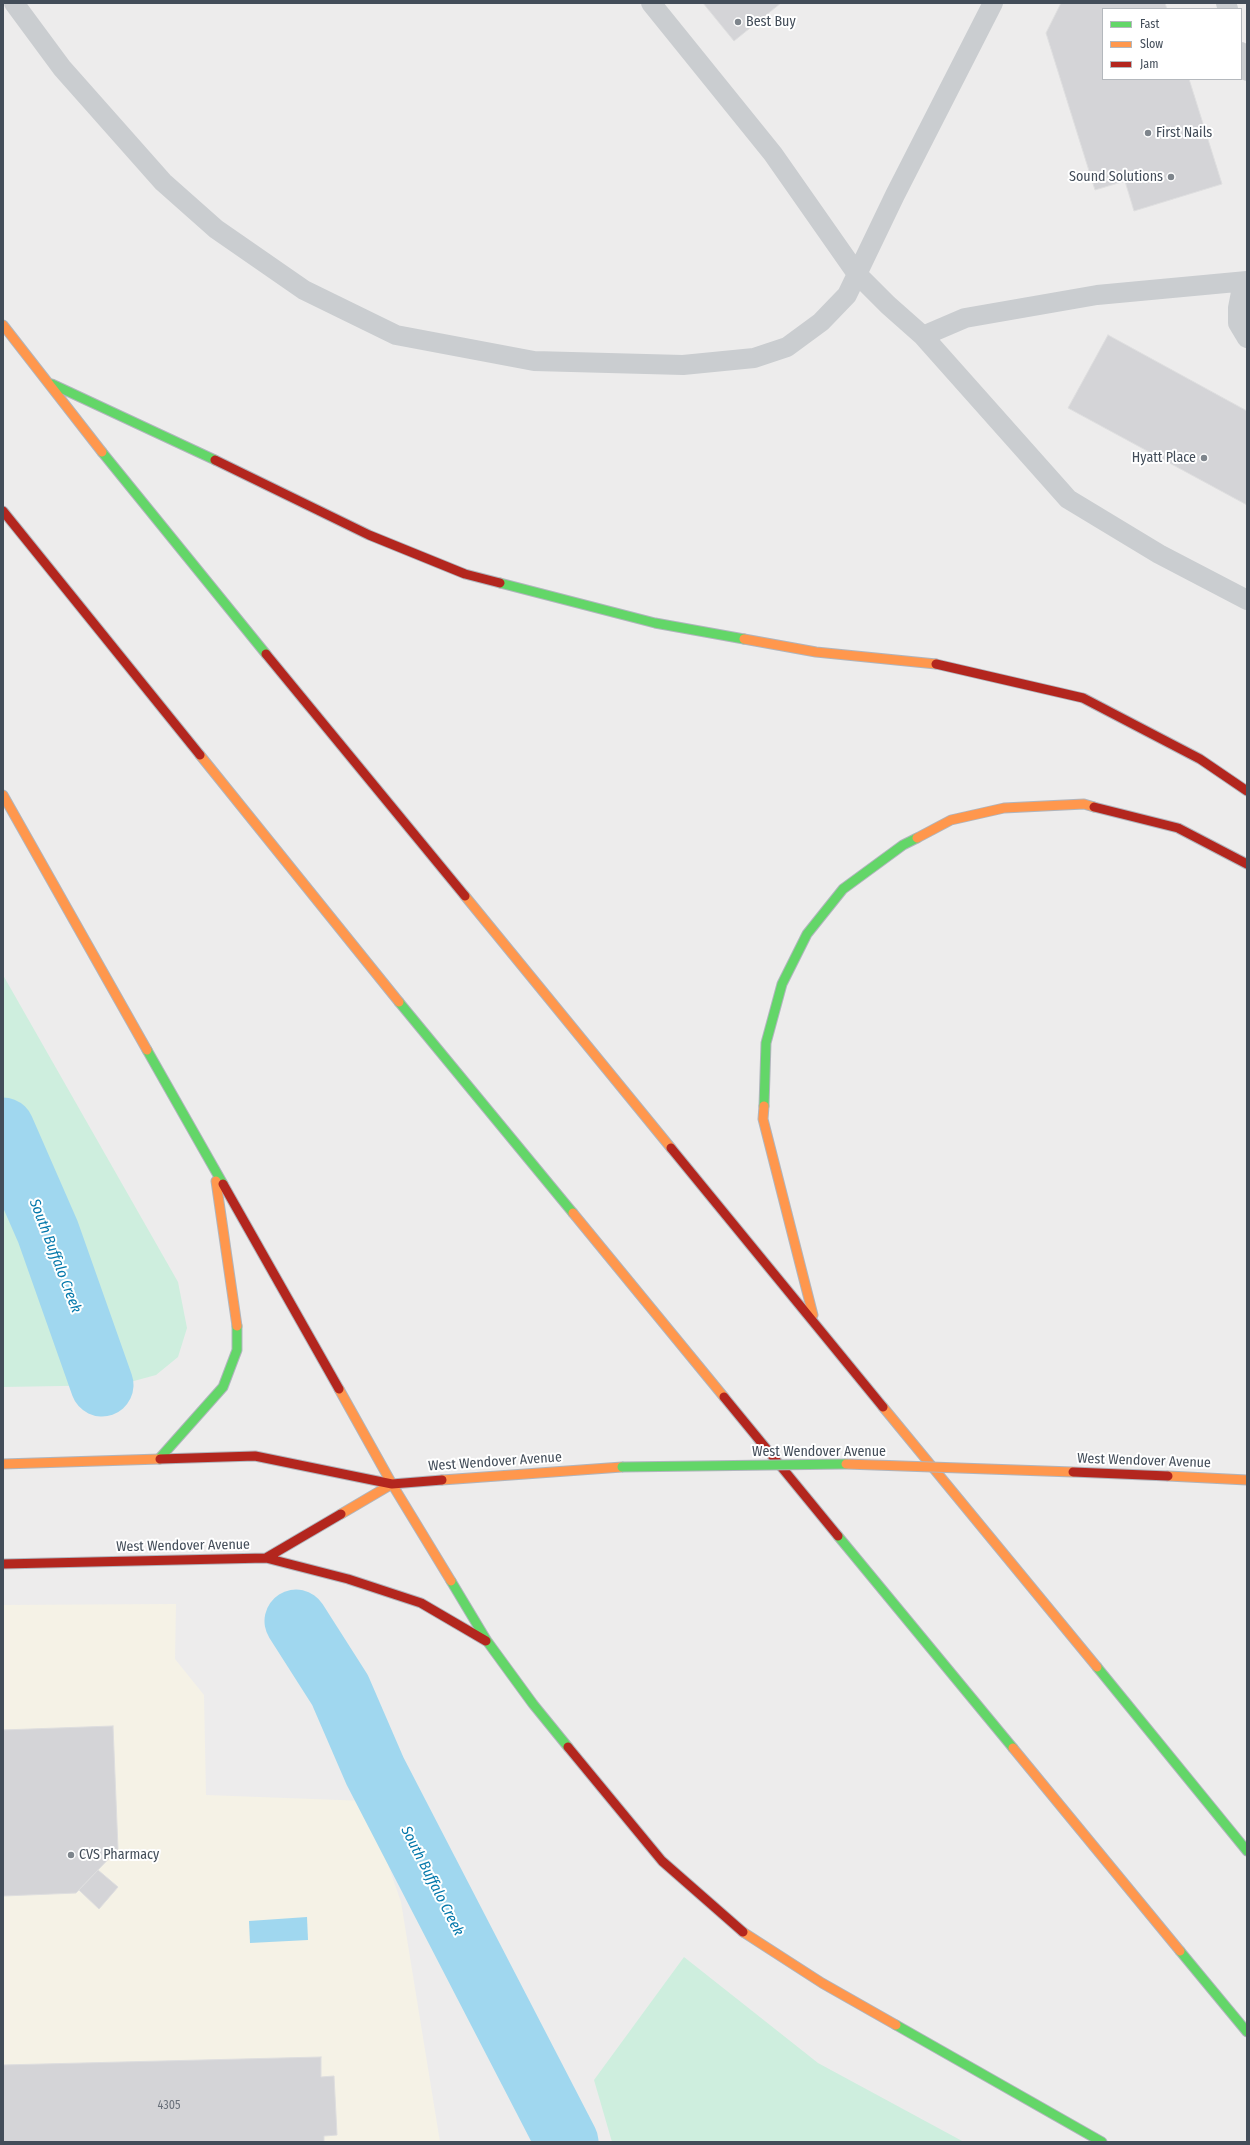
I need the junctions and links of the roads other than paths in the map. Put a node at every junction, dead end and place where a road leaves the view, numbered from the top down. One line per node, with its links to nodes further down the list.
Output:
1 (14, 3): 6 (lane)
2 (651, 3): 6 (lane)
3 (993, 3): 6 (lane)
4 (1242, 55): 5 (lane)
5 (1247, 71)
6 (857, 274): 9 (lane)
7 (1245, 281): 9 (lane); 10 (lane)
8 (3, 325): 11 (highway)
9 (923, 336): 13 (lane)
10 (1247, 338)
11 (50, 382): 14 (highway); 18 (highway)
12 (3, 510): 27 (highway)
13 (1247, 600)
14 (1247, 791)
15 (3, 795): 17 (highway)
16 (1247, 864): 18 (highway)
17 (214, 1168): 19 (highway); 22 (highway)
18 (814, 1322): 26 (highway)
19 (159, 1459): 20 (highway, West Wendover Avenue); 22 (highway, West Wendover Avenue)
20 (3, 1464)
21 (1247, 1480): 22 (highway, West Wendover Avenue, bridge)
22 (392, 1484): 23 (highway, West Wendover Avenue); 25 (highway)
23 (266, 1558): 24 (highway, West Wendover Avenue); 25 (highway)
24 (3, 1564)
25 (487, 1641): 28 (highway)
26 (1247, 1851)
27 (1247, 2032)
28 (1102, 2142)

